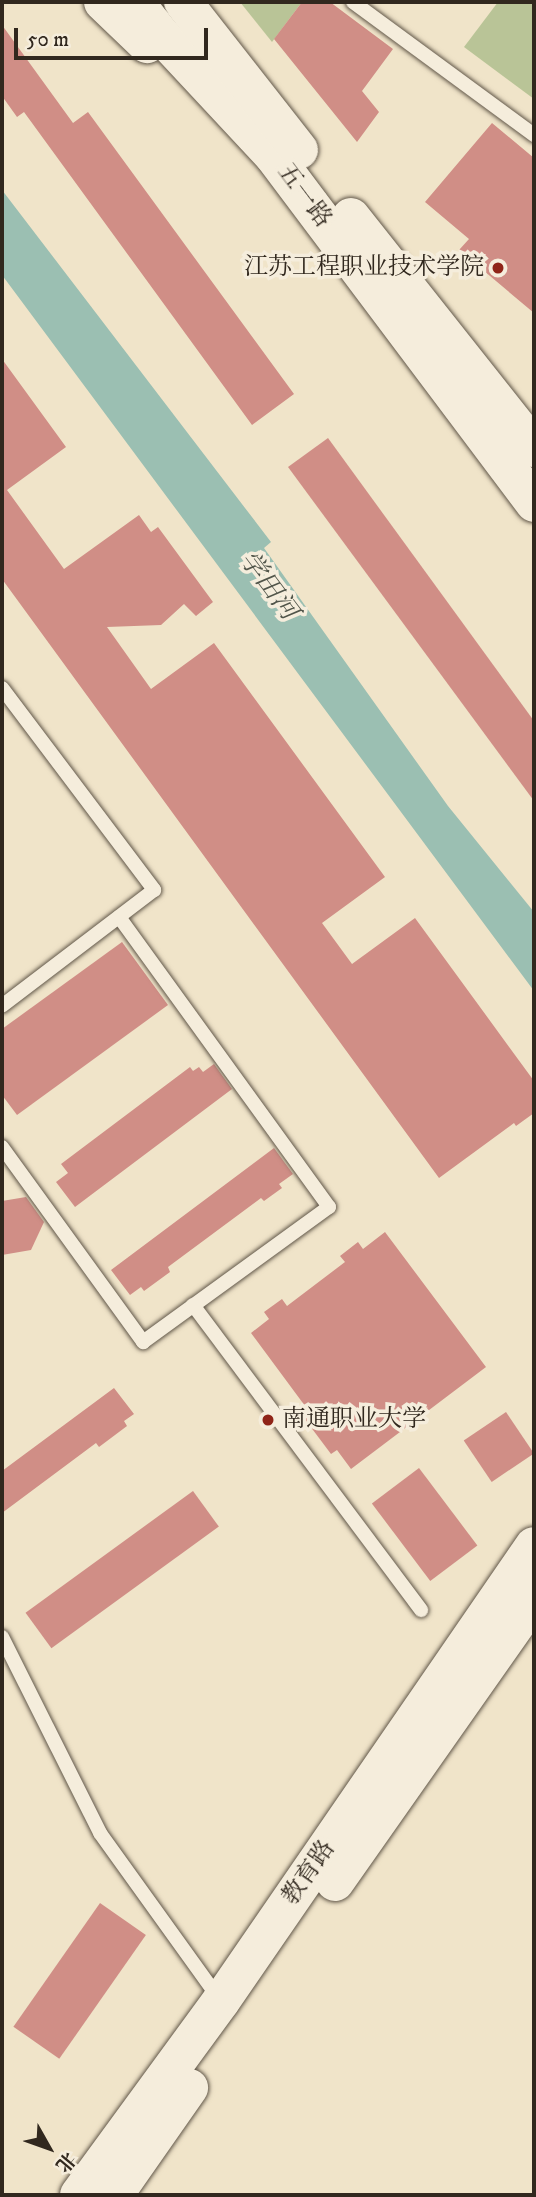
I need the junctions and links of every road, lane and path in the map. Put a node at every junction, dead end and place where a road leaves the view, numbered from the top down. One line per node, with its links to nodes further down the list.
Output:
1 (103, 2): 6 (street)
2 (135, 2): 6 (street, 五一路)
3 (184, 2): 7 (street, 五一路)
4 (353, 2): 5 (lane)
5 (534, 135)
6 (273, 155): 8 (street, 五一路)
7 (534, 448)
8 (534, 503)
9 (2, 688): 10 (lane)
10 (119, 917): 11 (lane); 13 (lane)
11 (2, 1006)
12 (2, 1147): 13 (lane)
13 (193, 1305): 16 (lane)
14 (534, 1546): 18 (street, 教育路)
15 (534, 1599): 20 (street, 教育路)
16 (421, 1610)
17 (2, 1636): 18 (lane)
18 (221, 2001): 19 (street, 教育路)
19 (79, 2195)
20 (114, 2195)

